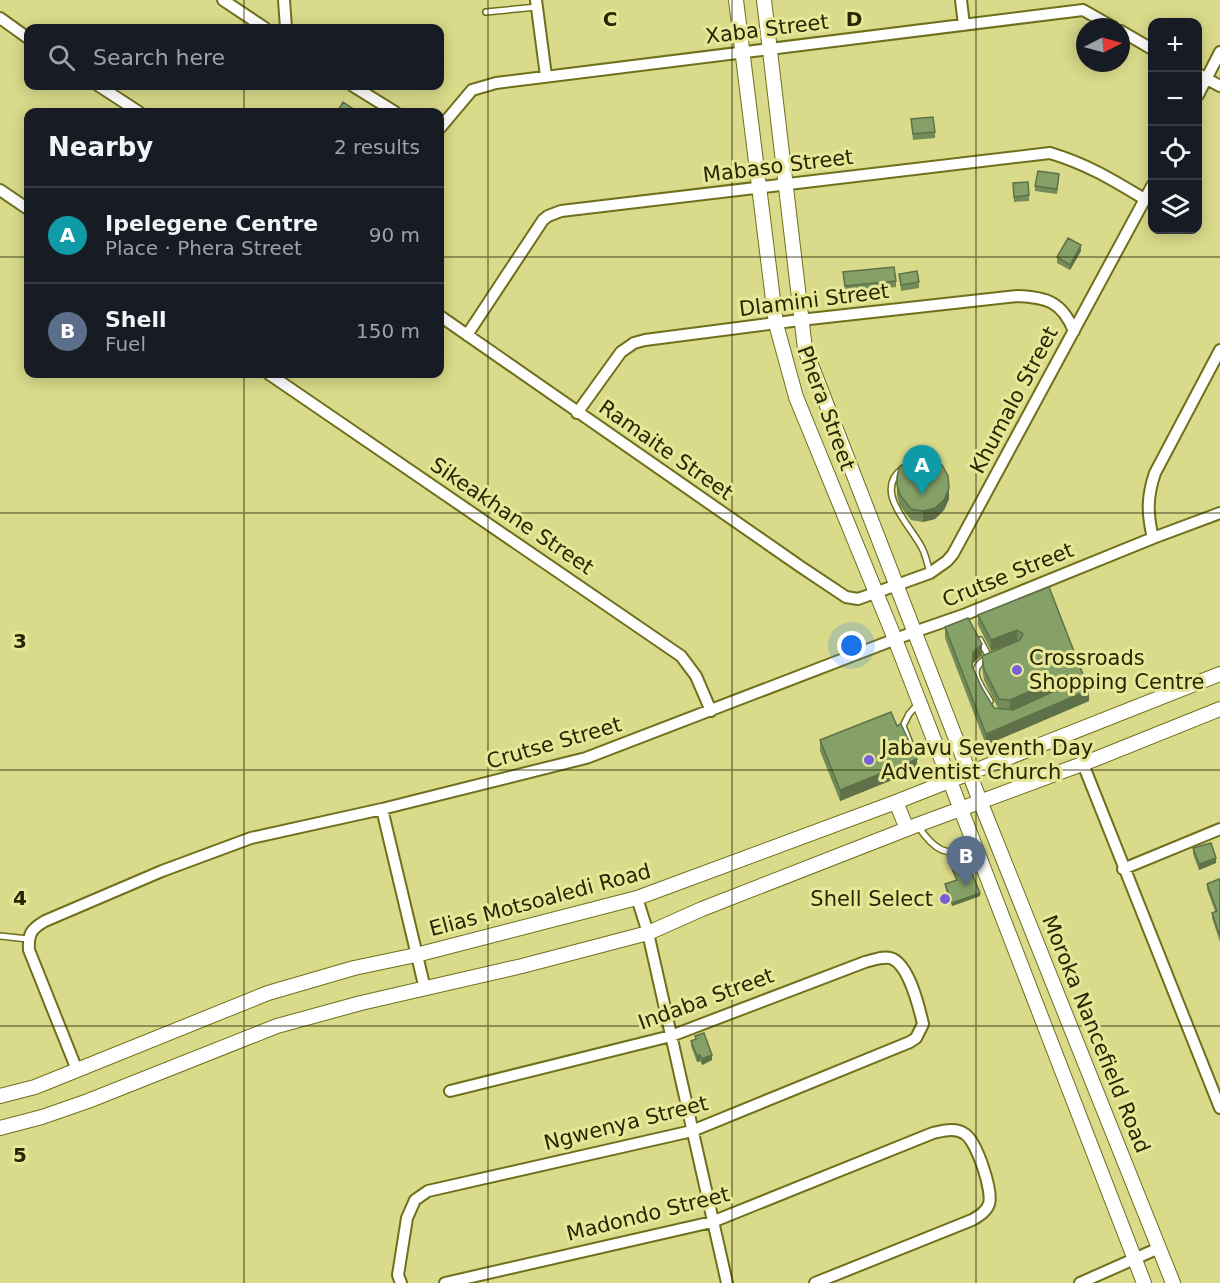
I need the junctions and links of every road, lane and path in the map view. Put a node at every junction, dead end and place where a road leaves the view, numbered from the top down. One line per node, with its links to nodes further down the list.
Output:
1 (223, 0): 11 (street)
2 (284, 0): 12 (street)
3 (736, 0): 18 (main road, Phera Street)
4 (764, 0): 17 (main road, Phera Street)
5 (961, 0): 13 (street)
6 (537, 4): 8 (lane); 20 (street)
7 (1085, 5): 10 (street, Xaba Street); 13 (street, Xaba Street)
8 (486, 12)
9 (0, 18): 14 (street)
10 (1102, 18)
11 (260, 24)
12 (286, 24)
13 (964, 25): 17 (street, Xaba Street)
14 (24, 35)
15 (1130, 36): 16 (street)
16 (1148, 47)
17 (770, 49): 18 (street, Xaba Street); 28 (main road, Phera Street)
18 (743, 52): 20 (street, Xaba Street); 29 (main road, Phera Street)
19 (1220, 52): 21 (street)
20 (546, 76): 27 (street, Xaba Street)
21 (1202, 76): 22 (street)
22 (1220, 86)
23 (105, 90): 25 (street)
24 (359, 90): 26 (street)
25 (133, 108)
26 (389, 108)
27 (444, 123)
28 (786, 185): 29 (street, Mabaso Street); 32 (street, Mabaso Street); 35 (main road, Phera Street)
29 (759, 188): 36 (main road, Phera Street); 38 (street, Mabaso Street)
30 (0, 190): 33 (street)
31 (1148, 195): 32 (street, Khumalo Street)
32 (1146, 200): 37 (street, Khumalo Street)
33 (24, 206)
34 (444, 319): 38 (street, Ramaite Street)
35 (800, 320): 36 (street, Dlamini Street); 37 (street, Dlamini Street); 46 (main road, Phera Street)
36 (776, 324): 41 (street, Dlamini Street); 47 (main road, Phera Street)
37 (1074, 331): 45 (street, Khumalo Street)
38 (467, 335): 41 (street, Ramaite Street)
39 (1220, 351): 44 (street)
40 (277, 378): 57 (street, Sikeakhane Street)
41 (577, 413): 47 (street, Ramaite Street)
42 (909, 464): 45 (lane)
43 (1220, 513): 44 (street, Crutse Street)
44 (1153, 537): 48 (street, Crutse Street)
45 (930, 573): 46 (street, Khumalo Street)
46 (897, 583): 47 (street, Khumalo Street); 48 (main road, Phera Street)
47 (875, 592): 50 (main road, Phera Street)
48 (914, 632): 50 (street, Crutse Street); 60 (main road, Phera Street)
49 (975, 632): 52 (lane)
50 (895, 639): 54 (main road, Phera Street); 57 (street, Crutse Street)
51 (999, 654): 52 (lane)
52 (989, 657): 55 (lane)
53 (1220, 674): 60 (main road, Elias Motsoaledi Road)
54 (919, 703): 58 (lane); 61 (main road, Phera Street)
55 (992, 704)
56 (1220, 709): 59 (main road)
57 (711, 711): 65 (street, Crutse Street)
58 (915, 757)
59 (1083, 764): 62 (main road); 69 (street)
60 (970, 772): 61 (main road, Elias Motsoaledi Road); 62 (main road, Phera Street)
61 (949, 780): 63 (main road, Elias Motsoaledi Road); 64 (main road, Phera Street)
62 (980, 801): 64 (main road); 70 (main road, Moroka Nancefield Road)
63 (896, 802): 66 (main road); 71 (main road, Elias Motsoaledi Road)
64 (960, 808): 66 (main road); 68 (main road, Moroka Nancefield Road)
65 (382, 809): 75 (street, Crutse Street); 76 (street)
66 (912, 827): 68 (lane); 73 (main road)
67 (1219, 831): 69 (street)
68 (978, 854): 72 (main road, Moroka Nancefield Road)
69 (1123, 869): 83 (street)
70 (1017, 893): 72 (main road); 87 (main road, Moroka Nancefield Road)
71 (638, 898): 73 (street); 76 (main road, Elias Motsoaledi Road)
72 (996, 901): 88 (main road, Moroka Nancefield Road)
73 (648, 933): 77 (main road); 79 (street)
74 (0, 936): 75 (lane)
75 (28, 939): 80 (street)
76 (416, 955): 77 (street); 80 (main road, Elias Motsoaledi Road)
77 (425, 989): 84 (main road)
78 (920, 1032): 79 (street, Indaba Street); 85 (street, Ngwenya Street)
79 (671, 1036): 81 (street, Indaba Street); 85 (street)
80 (77, 1070): 82 (main road, Elias Motsoaledi Road)
81 (450, 1091)
82 (0, 1096)
83 (1220, 1108)
84 (0, 1128)
85 (692, 1131): 86 (street); 89 (street, Ngwenya Street)
86 (712, 1222): 90 (street, Madondo Street); 91 (street); 92 (street, Madondo Street)
87 (1160, 1248): 88 (street); 95 (main road, Moroka Nancefield Road)
88 (1135, 1260): 93 (street); 94 (main road, Moroka Nancefield Road)
89 (401, 1283)
90 (445, 1283)
91 (727, 1283)
92 (815, 1283)
93 (1080, 1283)
94 (1144, 1283)
95 (1173, 1283)

